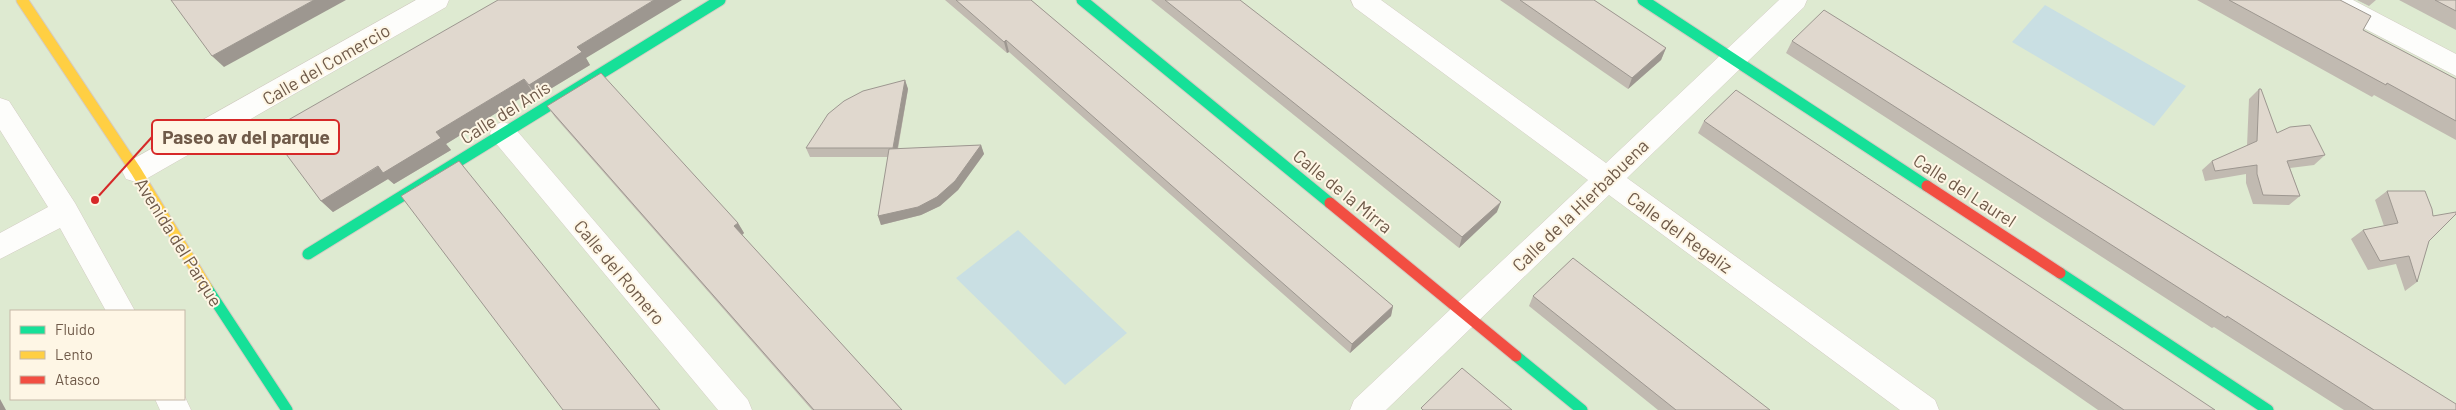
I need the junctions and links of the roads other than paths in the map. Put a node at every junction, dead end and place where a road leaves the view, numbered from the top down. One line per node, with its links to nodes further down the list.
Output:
1 (22, 0): 13 (street, Avenida del Parque)
2 (437, 0): 13 (street, Calle del Comercio)
3 (720, 0): 12 (street, Calle del Anís)
4 (1082, 0): 19 (street, Calle de la Mirra)
5 (1363, 0): 14 (street, Calle del Regaliz)
6 (1643, 0): 9 (street, Calle del Laurel)
7 (1795, 0): 9 (street, Calle de la Hierbabuena)
8 (2332, 0): 10 (street)
9 (1733, 59): 14 (street, Calle de la Hierbabuena); 25 (street, Calle del Laurel)
10 (2456, 66)
11 (0, 108): 15 (street)
12 (503, 133): 17 (street, Calle del Anís); 21 (street, Calle del Romero)
13 (136, 171): 20 (street, Avenida del Parque)
14 (1608, 179): 19 (street, Calle de la Hierbabuena); 24 (street, Calle del Regaliz)
15 (65, 211): 16 (street); 18 (street)
16 (0, 247)
17 (308, 254)
18 (120, 310)
19 (1465, 314): 22 (street, Calle de la Hierbabuena); 23 (street, Calle de la Mirra)
20 (287, 410)
21 (737, 410)
22 (1365, 410)
23 (1582, 410)
24 (1924, 410)
25 (2268, 410)

